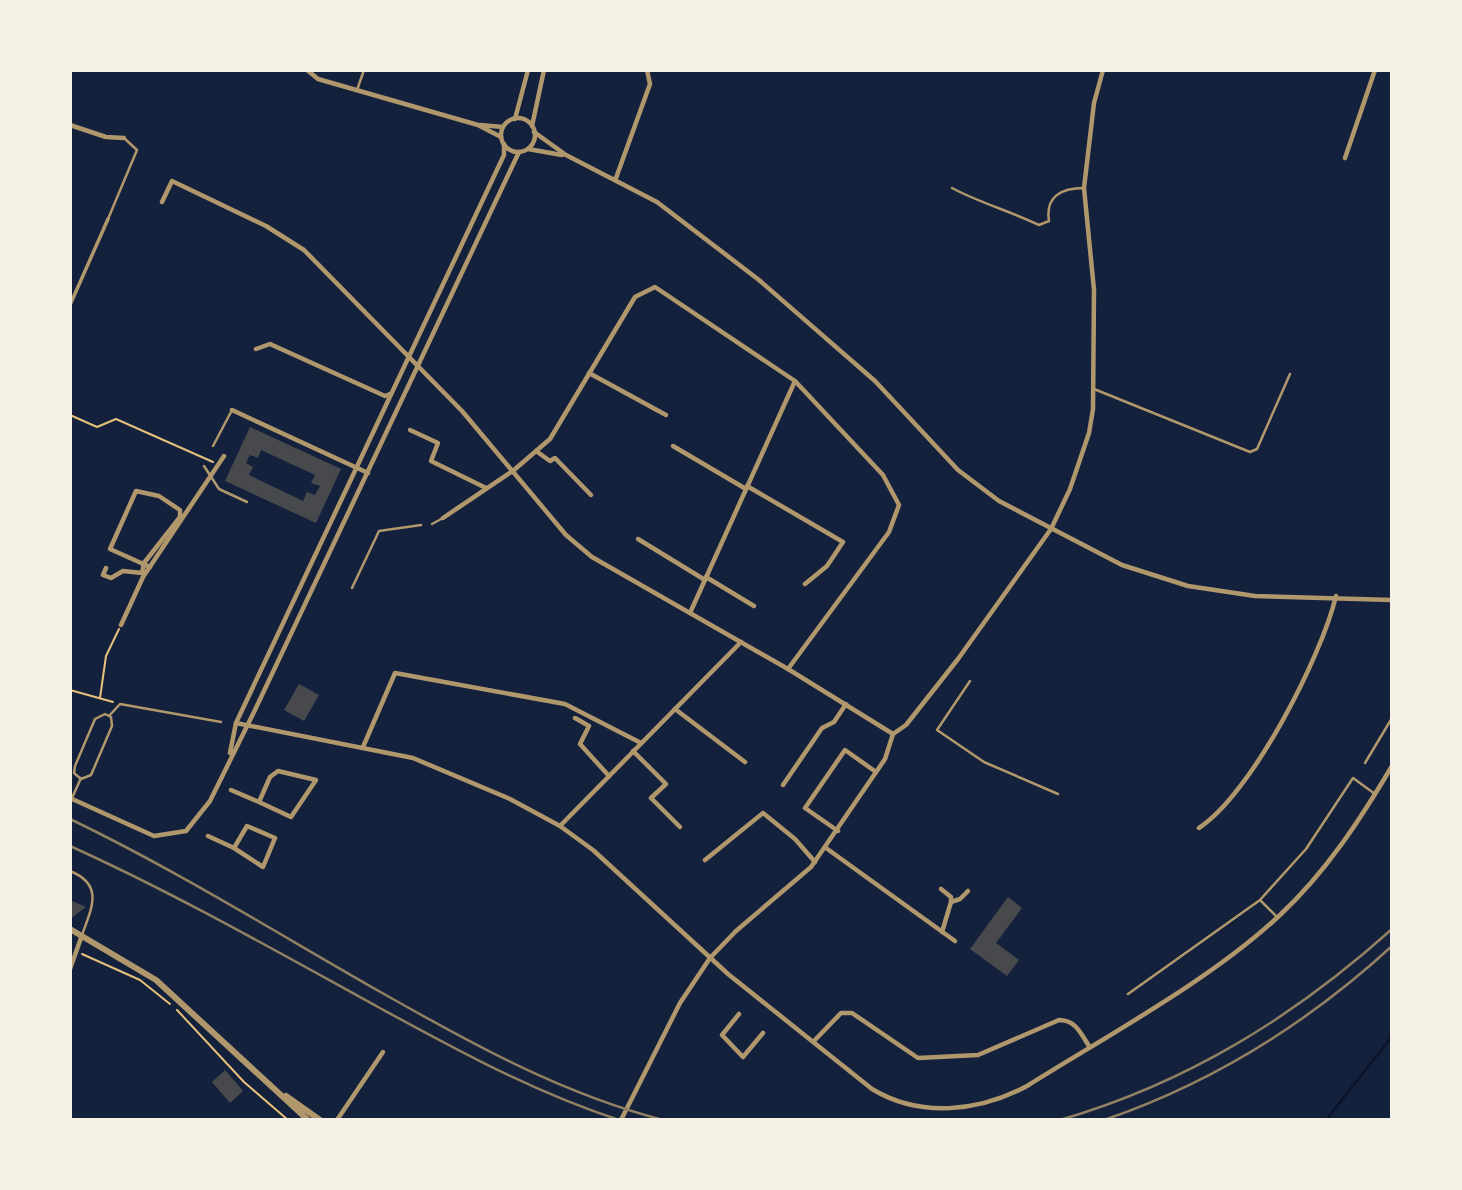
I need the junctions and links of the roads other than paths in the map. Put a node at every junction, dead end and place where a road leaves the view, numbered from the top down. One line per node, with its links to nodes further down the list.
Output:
1 (307, 70): 8 (street)
2 (364, 70): 8 (lane)
3 (528, 70): 9 (street)
4 (544, 70): 13 (street)
5 (648, 70): 21 (street)
6 (1103, 70): 23 (street)
7 (1375, 70): 20 (street)
8 (357, 91): 11 (street)
9 (515, 119): 12 (street); 13 (street)
10 (70, 125): 15 (street)
11 (478, 125): 12 (street); 14 (street)
12 (503, 127): 14 (street)
13 (533, 129): 17 (street); 19 (street)
14 (501, 137): 16 (street)
15 (124, 138): 25 (lane)
16 (503, 144): 18 (street); 28 (street)
17 (528, 149): 18 (street); 19 (street)
18 (519, 152): 29 (street)
19 (566, 156): 21 (street)
20 (1345, 158)
21 (616, 178): 54 (street)
22 (952, 188): 23 (lane)
23 (1084, 188): 33 (street)
24 (162, 201): 28 (street)
25 (108, 219): 26 (street)
26 (70, 305)
27 (257, 349): 34 (street)
28 (409, 356): 29 (street); 34 (street)
29 (418, 366): 44 (street); 45 (street)
30 (589, 373): 32 (street); 36 (street); 40 (street)
31 (1290, 374): 33 (lane)
32 (796, 381): 47 (street); 68 (street)
33 (1094, 389): 54 (street)
34 (390, 394): 43 (street)
35 (232, 410): 38 (lane); 43 (street)
36 (666, 415)
37 (410, 430): 48 (street)
38 (213, 446)
39 (673, 446): 47 (street)
40 (536, 451): 44 (street); 49 (street)
41 (224, 456): 46 (street)
42 (204, 466): 46 (lane)
43 (357, 468): 45 (street); 76 (street)
44 (514, 470): 48 (street); 65 (street)
45 (368, 473): 77 (street)
46 (211, 478): 50 (lane); 57 (street)
47 (746, 487): 59 (street); 60 (street)
48 (487, 488): 51 (street)
49 (591, 495)
50 (247, 502)
51 (443, 518): 52 (lane)
52 (432, 524)
53 (421, 525): 61 (lane)
54 (1051, 529): 62 (street); 78 (street)
55 (638, 539): 59 (street)
56 (144, 563): 56 (street); 57 (street); 58 (street)
57 (150, 567): 66 (street)
58 (107, 568)
59 (706, 578): 64 (street); 65 (street)
60 (805, 584)
61 (352, 588)
62 (1336, 596): 63 (street); 97 (street)
63 (1392, 600)
64 (754, 606)
65 (690, 612): 67 (street)
66 (121, 625)
67 (741, 642): 68 (street); 71 (street)
68 (788, 669): 70 (street)
69 (970, 681): 91 (lane)
70 (846, 705): 78 (street); 89 (street)
71 (675, 709): 79 (street); 83 (street)
72 (109, 716): 75 (lane); 88 (lane); 88 (lane)
73 (575, 718): 87 (street)
74 (1392, 718): 84 (lane)
75 (221, 722)
76 (236, 723): 77 (street); 82 (street)
77 (247, 725): 80 (street); 82 (street)
78 (893, 734): 86 (street)
79 (641, 743): 80 (street); 81 (street)
80 (363, 747): 95 (street)
81 (633, 751): 87 (street); 96 (street)
82 (228, 761): 93 (street)
83 (745, 762)
84 (1365, 763)
85 (1392, 766): 92 (street)
86 (876, 772): 98 (street); 98 (street)
87 (608, 776): 95 (street)
88 (80, 778): 93 (lane)
89 (783, 785)
90 (231, 790): 94 (street)
91 (1058, 794)
92 (1376, 794): 107 (lane); 109 (street)
93 (71, 799)
94 (259, 802): 94 (street)
95 (560, 826): 115 (street)
96 (680, 827)
97 (1199, 828)
98 (838, 831): 101 (street)
99 (208, 836): 100 (street)
100 (233, 848): 100 (street)
101 (826, 848): 103 (street); 111 (street)
102 (705, 860): 103 (street)
103 (815, 862): 115 (street)
104 (70, 871): 113 (lane)
105 (941, 889): 108 (street)
106 (968, 891): 108 (street)
107 (1260, 901): 109 (lane); 117 (lane)
108 (951, 902): 111 (street)
109 (1278, 917): 121 (street)
110 (70, 929): 113 (street)
111 (942, 932): 114 (street)
112 (70, 938): 113 (street)
113 (81, 938): 116 (street); 123 (street)
114 (955, 941)
115 (710, 958): 120 (street); 127 (street)
116 (70, 969)
117 (1128, 993)
118 (739, 1014): 119 (street)
119 (763, 1033)
120 (814, 1041): 121 (street); 121 (street)
121 (1090, 1046)
122 (383, 1052): 126 (street)
123 (259, 1077): 124 (street); 125 (street)
124 (308, 1120)
125 (320, 1120)
126 (337, 1120)
127 (621, 1120)

